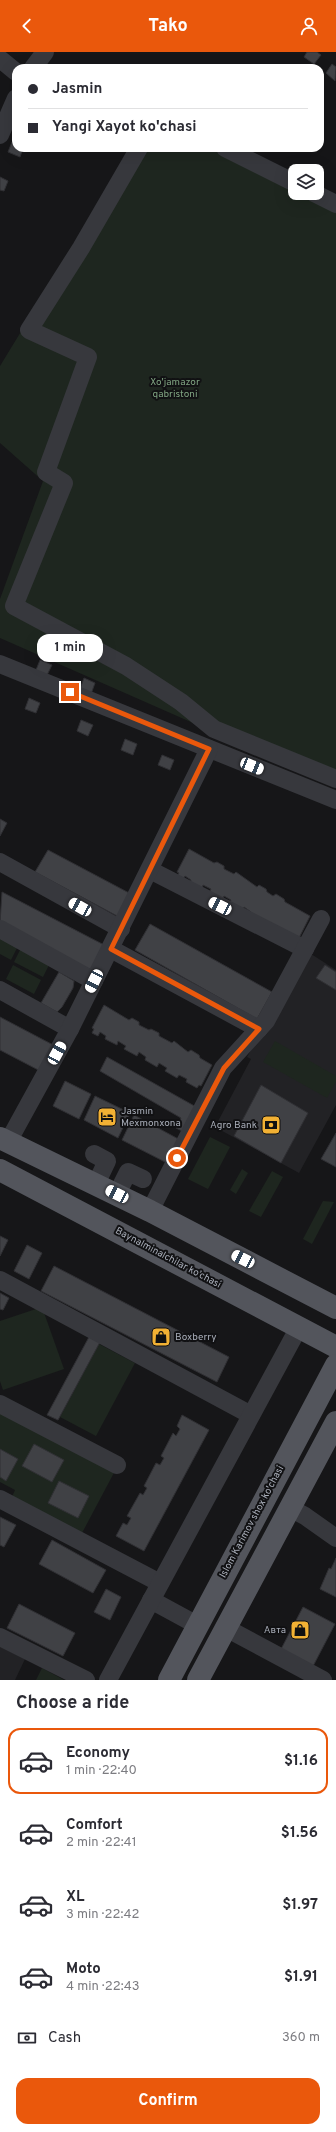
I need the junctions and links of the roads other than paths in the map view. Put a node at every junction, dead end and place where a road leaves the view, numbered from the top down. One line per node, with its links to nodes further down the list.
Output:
1 (45, 52): 3 (street)
2 (0, 59): 4 (street)
3 (35, 64)
4 (12, 69)
5 (12, 107): 6 (street)
6 (0, 135)
7 (137, 152): 14 (street)
8 (233, 152): 9 (street)
9 (288, 180)
10 (324, 198): 11 (street)
11 (336, 204)
12 (0, 664): 13 (street)
13 (209, 749): 15 (street); 17 (street)
14 (336, 779)
15 (336, 800)
16 (0, 862): 20 (street)
17 (150, 870): 20 (street); 22 (street)
18 (321, 919): 22 (street)
19 (0, 929): 23 (street)
20 (121, 929): 21 (street)
21 (111, 949): 23 (street); 26 (street)
22 (304, 949): 26 (street)
23 (94, 981): 25 (street)
24 (0, 990): 25 (street)
25 (70, 1029): 27 (street)
26 (259, 1029): 33 (street)
27 (4, 1140): 31 (main road)
28 (94, 1154): 31 (street)
29 (0, 1170): 36 (main road, Baynalminalchilar ko’chasi)
30 (143, 1180): 32 (street)
31 (96, 1184): 32 (main road)
32 (117, 1194): 33 (main road)
33 (150, 1211): 35 (main road)
34 (0, 1280): 40 (street)
35 (336, 1308)
36 (300, 1328): 37 (main road, Baynalminalchilar ko’chasi); 40 (street)
37 (336, 1347)
38 (336, 1366): 48 (main road, Islom Karimov shox ko'chasi)
39 (0, 1404): 42 (street)
40 (251, 1416): 46 (street)
41 (336, 1422): 44 (main road)
42 (117, 1465)
43 (0, 1499): 46 (street)
44 (290, 1508): 45 (street); 49 (main road)
45 (336, 1538)
46 (160, 1583): 47 (street)
47 (151, 1600): 48 (street); 52 (street)
48 (197, 1625): 53 (main road, Islom Karimov shox ko'chasi)
49 (226, 1628): 54 (main road); 55 (street)
50 (0, 1637): 51 (street)
51 (86, 1680)
52 (108, 1680)
53 (169, 1680)
54 (198, 1680)
55 (323, 1680)

